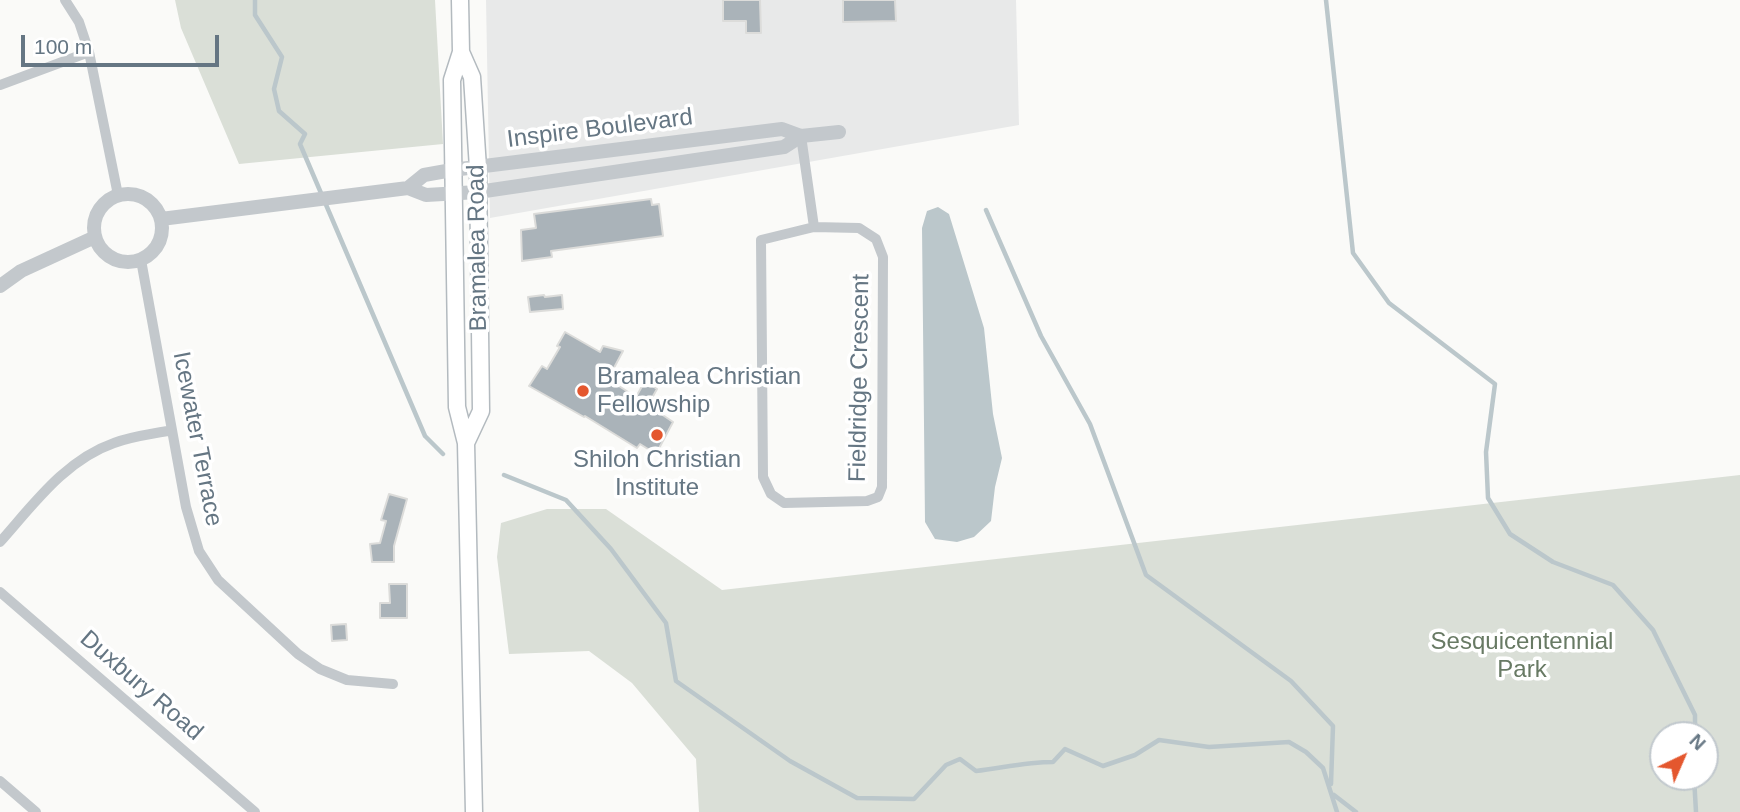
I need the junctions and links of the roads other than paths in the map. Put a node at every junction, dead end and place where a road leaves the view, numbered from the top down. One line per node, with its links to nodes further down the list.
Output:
1 (65, 0): 3 (street)
2 (460, 0): 4 (main road, Bramalea Road)
3 (89, 52): 5 (street); 13 (street)
4 (461, 52): 8 (main road, Bramalea Road); 9 (main road, Bramalea Road)
5 (0, 85)
6 (839, 132): 7 (street, Inspire Boulevard)
7 (801, 136): 8 (street, Inspire Boulevard); 11 (street, Inspire Boulevard); 15 (street)
8 (478, 168): 9 (street, Inspire Boulevard); 11 (main road, Bramalea Road)
9 (453, 170): 10 (street, Inspire Boulevard); 12 (main road, Bramalea Road)
10 (408, 188): 12 (street, Inspire Boulevard); 14 (street, Inspire Boulevard)
11 (478, 192): 12 (street, Inspire Boulevard); 20 (main road, Bramalea Road)
12 (453, 194): 20 (main road, Bramalea Road)
13 (118, 195): 14 (street); 16 (street)
14 (161, 219): 17 (street)
15 (814, 227): 15 (street, Fieldridge Crescent)
16 (95, 237): 17 (street); 18 (street)
17 (141, 260): 19 (street, Icewater Terrace)
18 (0, 286)
19 (172, 430): 21 (street); 23 (street, Icewater Terrace)
20 (466, 443): 27 (main road, Bramalea Road)
21 (0, 542)
22 (0, 592): 26 (street, Duxbury Road)
23 (393, 684)
24 (0, 781): 25 (street)
25 (36, 812)
26 (256, 812)
27 (474, 812)

